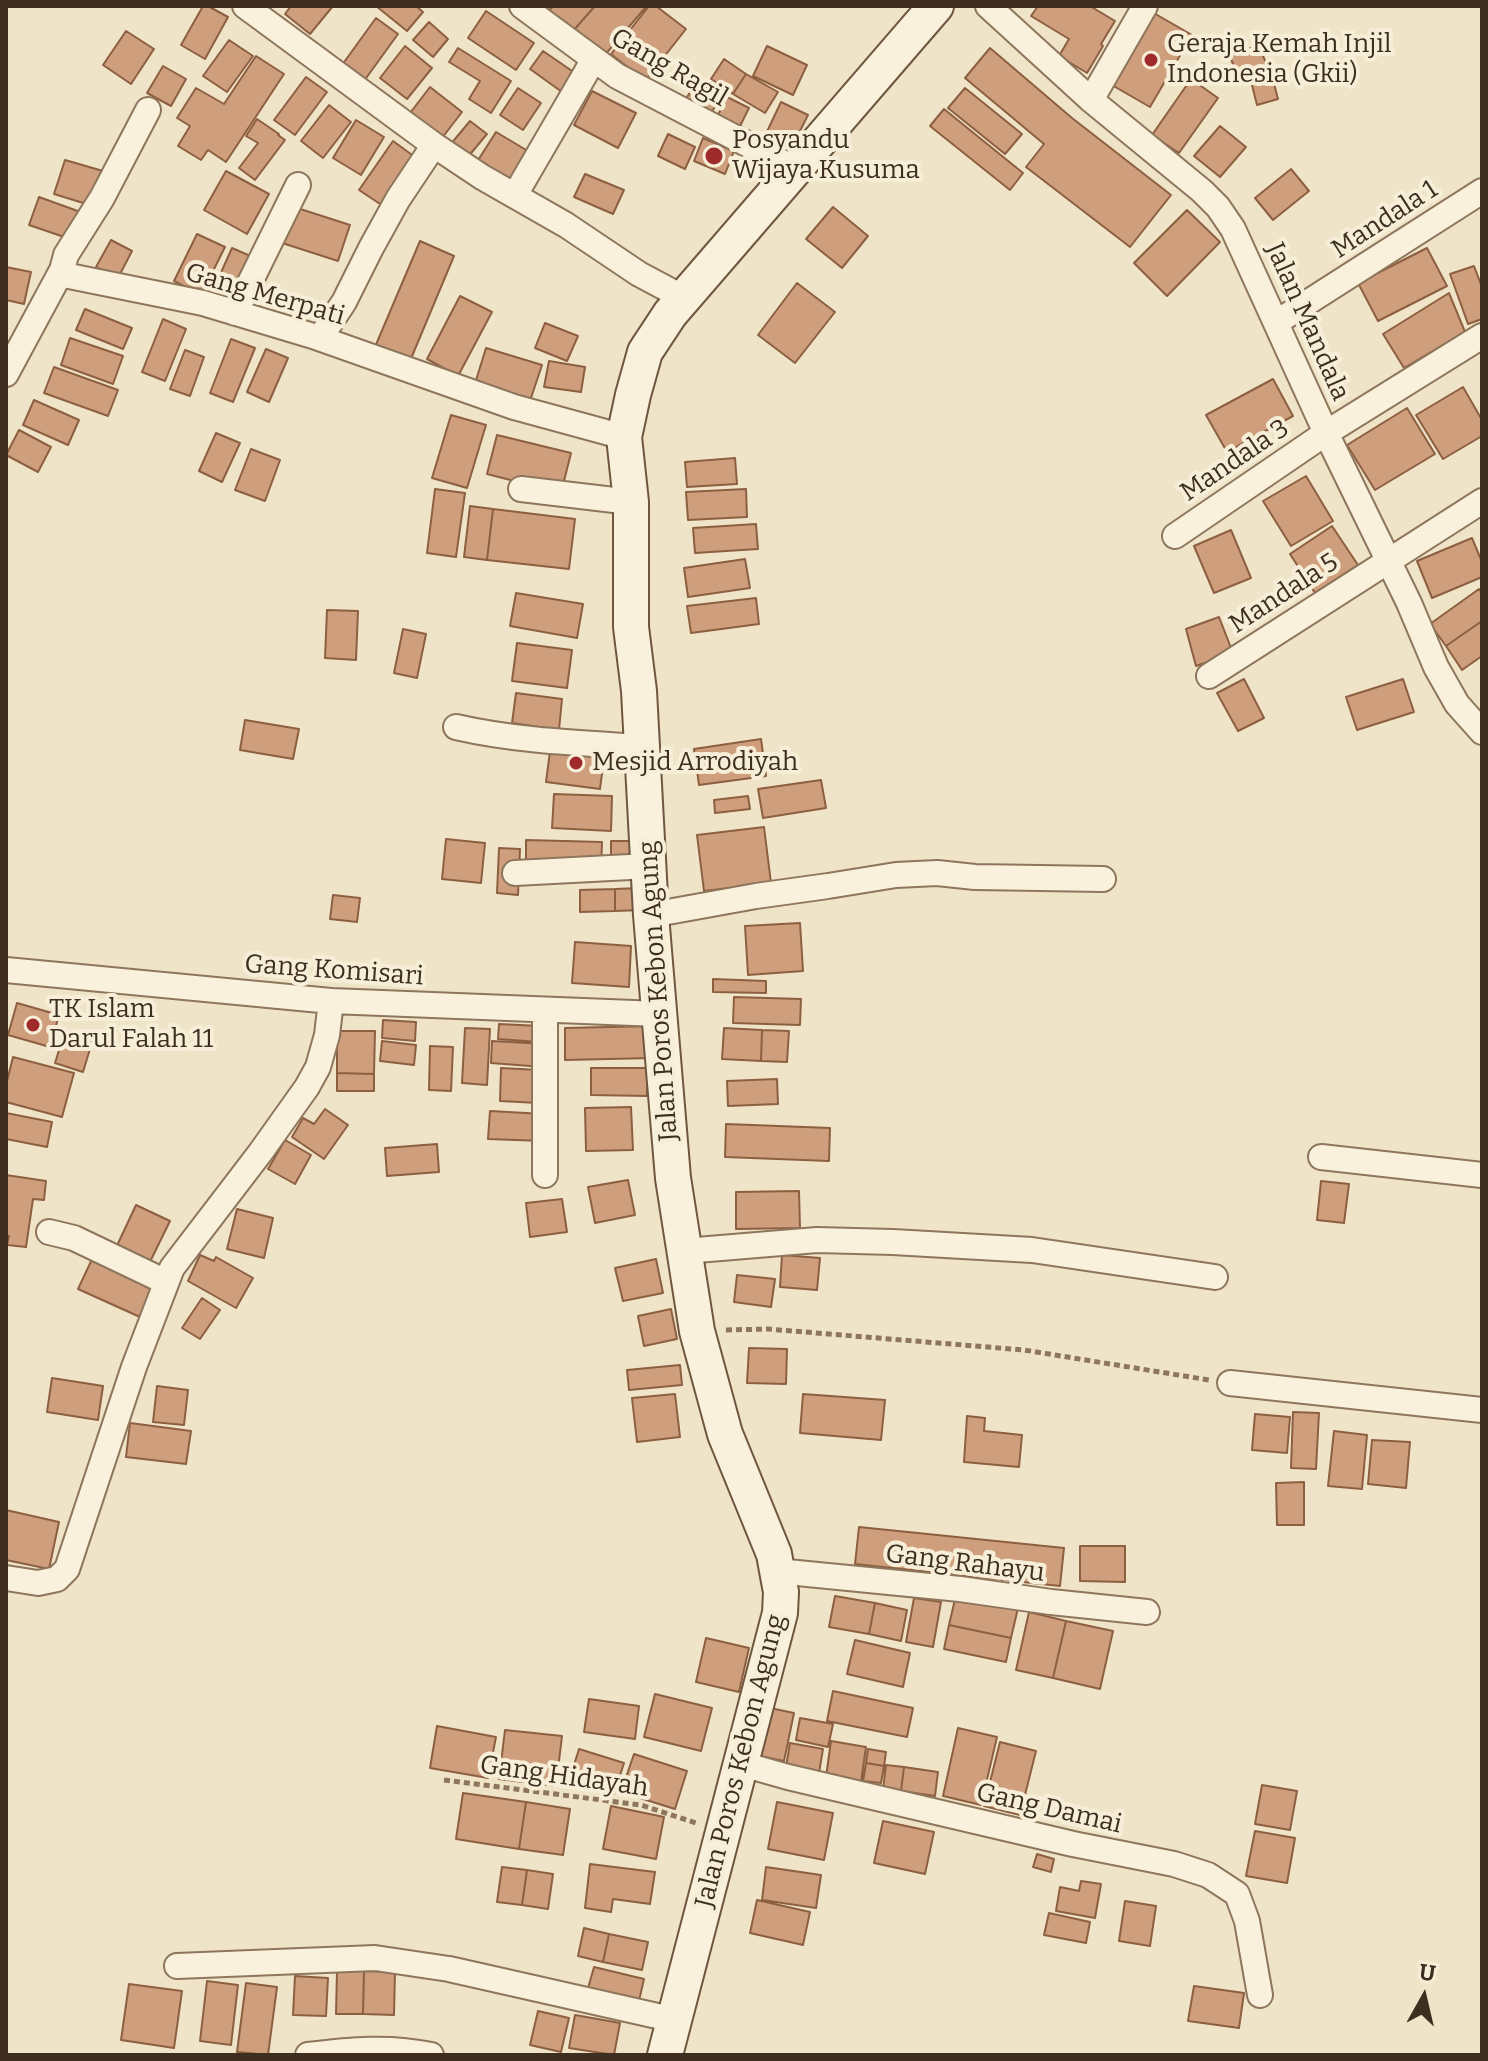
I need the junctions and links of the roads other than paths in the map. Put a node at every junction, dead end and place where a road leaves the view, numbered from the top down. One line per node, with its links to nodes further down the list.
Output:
1 (245, 6): 9 (street)
2 (522, 6): 6 (street, Gang Ragil)
3 (936, 6): 10 (main road, Jalan Poros Kebon Agung)
4 (988, 6): 7 (street, Jalan Mandala)
5 (1145, 6): 7 (street)
6 (594, 59): 10 (street, Gang Ragil); 13 (street)
7 (1091, 100): 17 (street, Jalan Mandala)
8 (148, 110): 14 (street)
9 (434, 145): 13 (street); 19 (street)
10 (795, 169): 15 (main road, Jalan Poros Kebon Agung)
11 (298, 185): 16 (street)
12 (1482, 191): 17 (street, Mandala 1)
13 (515, 195): 15 (street)
14 (62, 270): 16 (street, Gang Merpati); 20 (street)
15 (684, 298): 22 (main road, Jalan Poros Kebon Agung)
16 (235, 313): 19 (street, Gang Merpati)
17 (1277, 322): 21 (street, Jalan Mandala)
18 (1482, 336): 21 (street, Mandala 3)
19 (320, 338): 22 (street, Gang Merpati)
20 (6, 374)
21 (1326, 433): 26 (street, Mandala 3); 27 (street, Jalan Mandala)
22 (624, 437): 25 (main road, Jalan Poros Kebon Agung)
23 (521, 489): 25 (street)
24 (1482, 501): 27 (street, Mandala 5)
25 (631, 502): 31 (main road, Jalan Poros Kebon Agung)
26 (1175, 536)
27 (1388, 560): 28 (street, Mandala 5); 30 (street, Jalan Mandala)
28 (1209, 676)
29 (456, 727): 31 (street)
30 (1482, 732)
31 (642, 747): 32 (main road, Jalan Poros Kebon Agung)
32 (649, 866): 33 (street); 35 (main road, Jalan Poros Kebon Agung)
33 (515, 873)
34 (1103, 879): 35 (street)
35 (651, 915): 39 (main road, Jalan Poros Kebon Agung)
36 (6, 970): 37 (street, Gang Komisari)
37 (331, 1001): 38 (street, Gang Komisari); 46 (street)
38 (545, 1010): 39 (street, Gang Komisari); 41 (street)
39 (659, 1014): 44 (main road, Jalan Poros Kebon Agung)
40 (1321, 1157): 42 (street)
41 (545, 1175)
42 (1482, 1175)
43 (49, 1232): 46 (street)
44 (685, 1251): 45 (street); 49 (main road, Jalan Poros Kebon Agung)
45 (1215, 1277)
46 (166, 1282): 50 (street)
47 (1230, 1383): 48 (street)
48 (1482, 1410)
49 (777, 1571): 51 (street, Gang Rahayu); 52 (main road, Jalan Poros Kebon Agung)
50 (6, 1578)
51 (1147, 1612)
52 (742, 1764): 54 (street, Gang Damai); 55 (main road, Jalan Poros Kebon Agung)
53 (177, 1966): 55 (street)
54 (1260, 1995)
55 (675, 2020): 58 (main road, Jalan Poros Kebon Agung)
56 (308, 2055): 57 (street)
57 (431, 2055)
58 (665, 2055)

